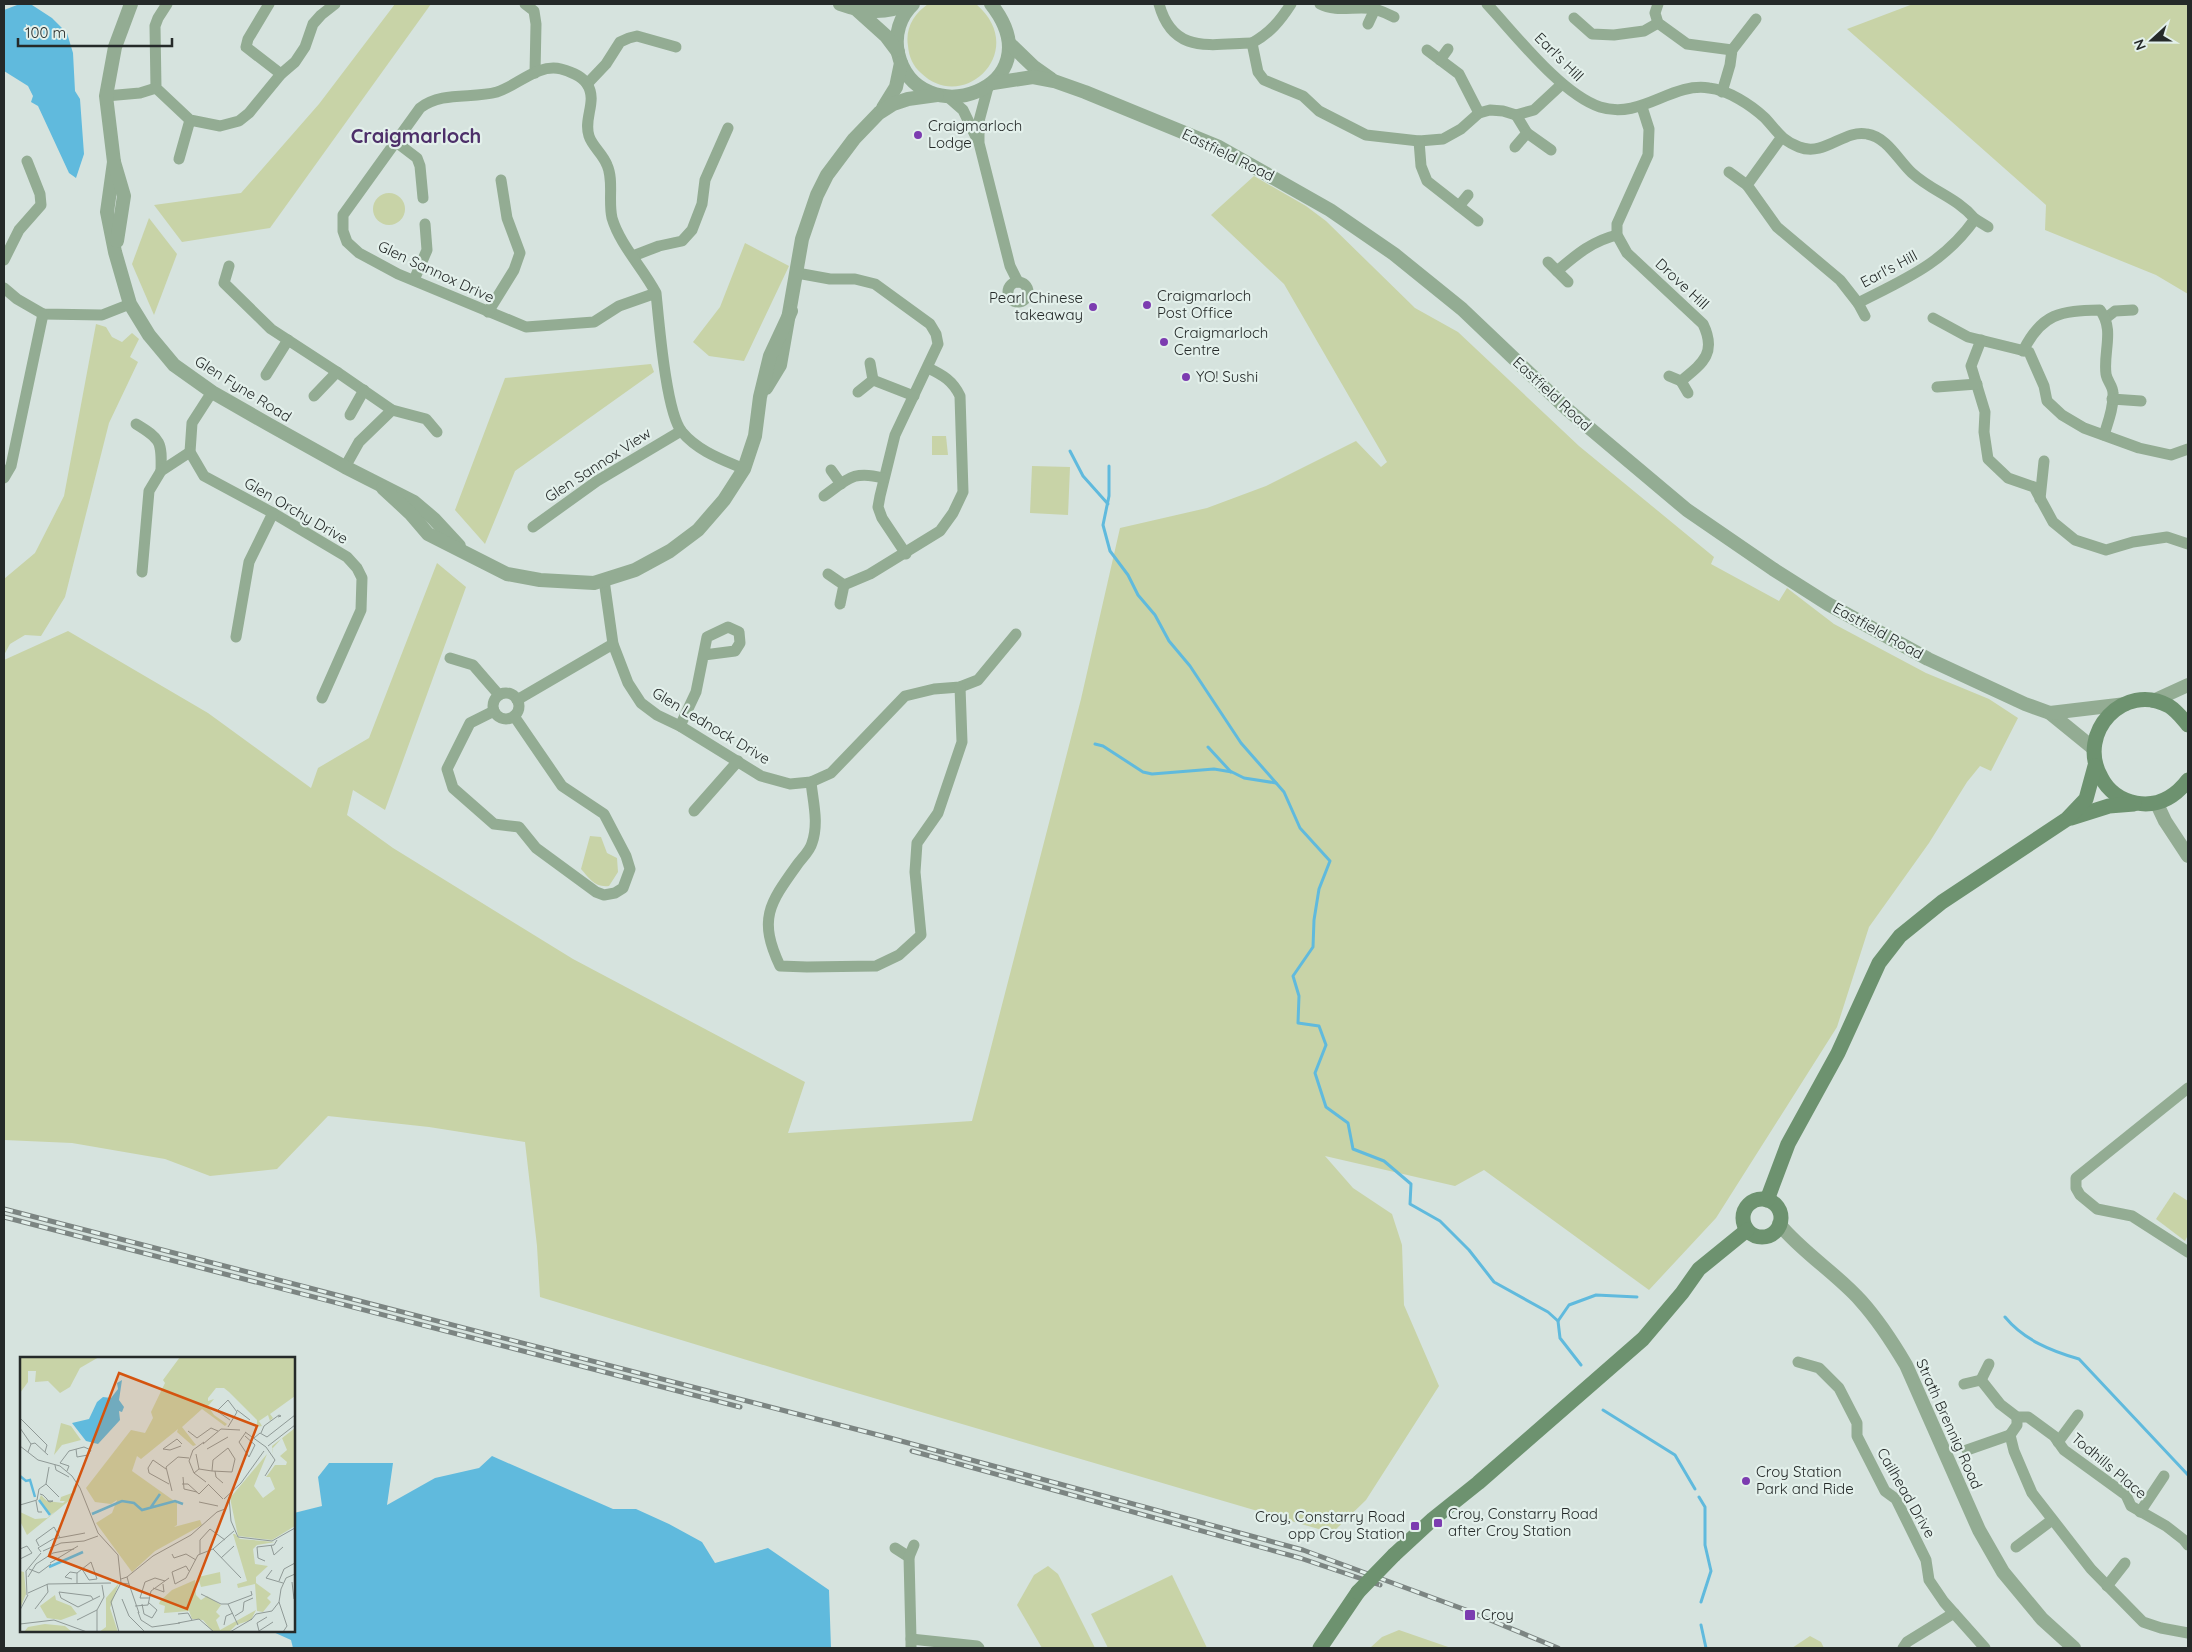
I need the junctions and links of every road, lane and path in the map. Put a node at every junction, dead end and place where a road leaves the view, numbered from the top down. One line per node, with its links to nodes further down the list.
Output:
1 (131, 4): 38 (street, Glen Fyne Road)
2 (167, 4): 36 (street)
3 (269, 4): 31 (street)
4 (334, 4): 31 (street)
5 (525, 4): 30 (street)
6 (840, 4): 16 (street)
7 (907, 4): 16 (street)
8 (913, 4): 28 (street, Glen Fyne Road)
9 (991, 4): 23 (street)
10 (1159, 4): 22 (street)
11 (1291, 4): 22 (street)
12 (1320, 4): 15 (street)
13 (1487, 4): 34 (street, Earl's Hill)
14 (1658, 4): 20 (street)
15 (1375, 9): 17 (street); 21 (street)
16 (856, 10): 28 (street)
17 (1394, 17)
18 (1574, 18): 20 (street)
19 (1756, 19): 27 (street)
20 (1658, 23): 27 (street)
21 (1368, 24)
22 (1252, 43): 48 (street)
23 (1010, 44): 32 (street, Eastfield Road); 35 (street)
24 (676, 47): 33 (street)
25 (1448, 49): 29 (street)
26 (1427, 50): 29 (street)
27 (1732, 50): 37 (street)
28 (899, 58): 39 (street); 41 (street, Glen Fyne Road)
29 (1440, 60): 42 (street)
30 (536, 73): 33 (street, Glen Sannox Drive); 49 (street, Glen Sannox Drive)
31 (281, 74): 44 (street)
32 (1054, 80): 35 (street, Eastfield Road); 145 (street, Eastfield Road)
33 (587, 84): 66 (street)
34 (1562, 84): 40 (street, Earl's Hill); 43 (street)
35 (991, 85): 39 (street, Glen Fyne Road); 50 (street)
36 (156, 88): 38 (street); 44 (street)
37 (1722, 92): 40 (street, Earl's Hill); 47 (street, Earl's Hill)
38 (106, 96): 78 (street, Glen Fyne Road)
39 (942, 96): 41 (street, Glen Fyne Road); 50 (street)
40 (1642, 107): 65 (street)
41 (879, 113): 71 (street, Glen Fyne Road)
42 (1479, 113): 43 (street); 48 (street)
43 (1516, 115): 46 (street)
44 (190, 120): 53 (street)
45 (728, 128): 66 (street)
46 (1527, 133): 51 (street); 52 (street)
47 (1781, 138): 57 (street); 61 (street, Earl's Hill)
48 (1419, 141): 60 (street)
49 (396, 142): 59 (street); 72 (street, Glen Sannox Drive)
50 (979, 143): 73 (street)
51 (1516, 147)
52 (1550, 150)
53 (179, 159)
54 (28, 161): 67 (street)
55 (1729, 172): 57 (street, Earl's Hill)
56 (501, 180): 80 (street)
57 (1746, 185): 77 (street, Earl's Hill)
58 (1468, 194): 60 (street)
59 (423, 198)
60 (1459, 206): 62 (street)
61 (1975, 219): 64 (street, Earl's Hill); 77 (street, Earl's Hill)
62 (1478, 221)
63 (425, 224): 72 (street)
64 (1988, 227)
65 (1617, 235): 70 (street); 94 (street, Drove Hill)
66 (633, 256): 76 (street)
67 (4, 260)
68 (1548, 262): 70 (street)
69 (229, 266): 85 (street)
70 (1557, 271): 74 (street)
71 (797, 273): 89 (street); 115 (street, Glen Fyne Road)
72 (414, 280): 80 (street, Glen Sannox Drive)
73 (1018, 282)
74 (1568, 282)
75 (4, 288): 81 (street)
76 (656, 294): 80 (street, Glen Sannox Drive); 108 (street)
77 (1858, 303): 82 (street, Earl's Hill)
78 (130, 304): 81 (street); 98 (street, Glen Fyne Road)
79 (2133, 310): 84 (street)
80 (488, 312)
81 (43, 314): 118 (street)
82 (1865, 316)
83 (1934, 318): 86 (street)
84 (2106, 318): 87 (street); 103 (street)
85 (288, 340): 90 (street); 91 (street)
86 (1981, 340): 87 (street); 95 (street)
87 (2023, 350): 110 (street)
88 (870, 363): 93 (street)
89 (928, 368): 102 (street); 126 (street)
90 (337, 372): 97 (street); 101 (street)
91 (266, 375)
92 (1669, 376): 94 (street)
93 (873, 380): 99 (street); 102 (street)
94 (1681, 381): 100 (street)
95 (1977, 384): 96 (street); 122 (street)
96 (1937, 387)
97 (364, 390): 105 (street); 106 (street)
98 (212, 392): 112 (street); 114 (street, Glen Fyne Road)
99 (858, 392)
100 (1688, 393)
101 (314, 396)
102 (914, 396): 119 (street)
103 (2112, 399): 104 (street); 110 (street)
104 (2141, 401)
105 (392, 410): 109 (street); 114 (street)
106 (350, 416)
107 (136, 424): 117 (street)
108 (681, 431): 115 (street); 124 (street, Glen Sannox View)
109 (438, 432)
110 (2104, 435): 111 (street)
111 (2188, 448)
112 (190, 452): 117 (street); 123 (street, Glen Orchy Drive)
113 (2044, 461): 122 (street)
114 (345, 467): 129 (street, Glen Fyne Road)
115 (744, 469): 129 (street, Glen Fyne Road)
116 (831, 470): 120 (street)
117 (161, 471): 127 (street)
118 (4, 478)
119 (883, 478): 120 (street); 126 (street)
120 (841, 484): 121 (street)
121 (824, 496)
122 (2040, 499): 125 (street)
123 (273, 513): 133 (street); 140 (street, Glen Orchy Drive)
124 (533, 527)
125 (2188, 544)
126 (906, 554): 130 (street)
127 (142, 572)
128 (828, 574): 130 (street)
129 (604, 580): 134 (street, Glen Lednock Drive)
130 (844, 585): 131 (street)
131 (840, 604)
132 (1016, 634): 138 (street, Glen Lednock Drive)
133 (236, 637)
134 (613, 644): 141 (street); 148 (street, Glen Lednock Drive)
135 (704, 655): 148 (street)
136 (450, 658): 139 (street)
137 (2188, 685): 142 (street)
138 (960, 687): 152 (street, Glen Lednock Drive); 152 (street)
139 (499, 696): 141 (street); 144 (street)
140 (322, 698)
141 (517, 700): 146 (street)
142 (2153, 701): 143 (main road); 147 (main road)
143 (2126, 704): 145 (street, Eastfield Road); 149 (main road)
144 (494, 711): 146 (street); 146 (street)
145 (2050, 713): 149 (street, Eastfield Road)
146 (514, 716)
147 (2188, 725)
148 (680, 726): 150 (street, Glen Lednock Drive)
149 (2093, 748): 151 (main road)
150 (738, 762): 152 (street, Glen Lednock Drive); 155 (street)
151 (2095, 766): 154 (main road); 156 (main road)
152 (811, 782)
153 (2186, 786): 154 (main road)
154 (2150, 804): 156 (main road); 157 (street)
155 (694, 811)
156 (2067, 819): 159 (main road)
157 (2188, 856)
158 (2188, 1088): 162 (street)
159 (1767, 1200): 160 (main road); 161 (main road)
160 (1779, 1224): 161 (main road); 189 (street, Strath Brennig Road)
161 (1747, 1230): 186 (main road, bridge)
162 (2188, 1252)
163 (1798, 1362): 182 (street, Cailhead Drive)
164 (1989, 1364): 165 (street)
165 (1981, 1380): 166 (street); 168 (street, Todhills Place)
166 (1964, 1384)
167 (2078, 1415): 170 (street, Todhills Place)
168 (2017, 1417): 169 (street); 170 (street, Todhills Place)
169 (2010, 1435): 171 (street); 174 (street)
170 (2058, 1442): 173 (street, Todhills Place)
171 (1967, 1450)
172 (2164, 1476): 173 (street, Todhills Place)
173 (2140, 1512): 176 (street, Todhills Place)
174 (2052, 1520): 177 (street); 181 (street)
175 (914, 1545): 179 (street)
176 (2188, 1545)
177 (2016, 1547)
178 (895, 1548): 179 (street)
179 (909, 1557): 184 (street)
180 (2125, 1563): 181 (street)
181 (2107, 1586): 183 (street)
182 (1954, 1613): 187 (street); 188 (street, Cailhead Drive)
183 (2188, 1633)
184 (911, 1643): 185 (street)
185 (979, 1648)
186 (1320, 1648)
187 (1903, 1648)
188 (1985, 1648)
189 (2074, 1648)

